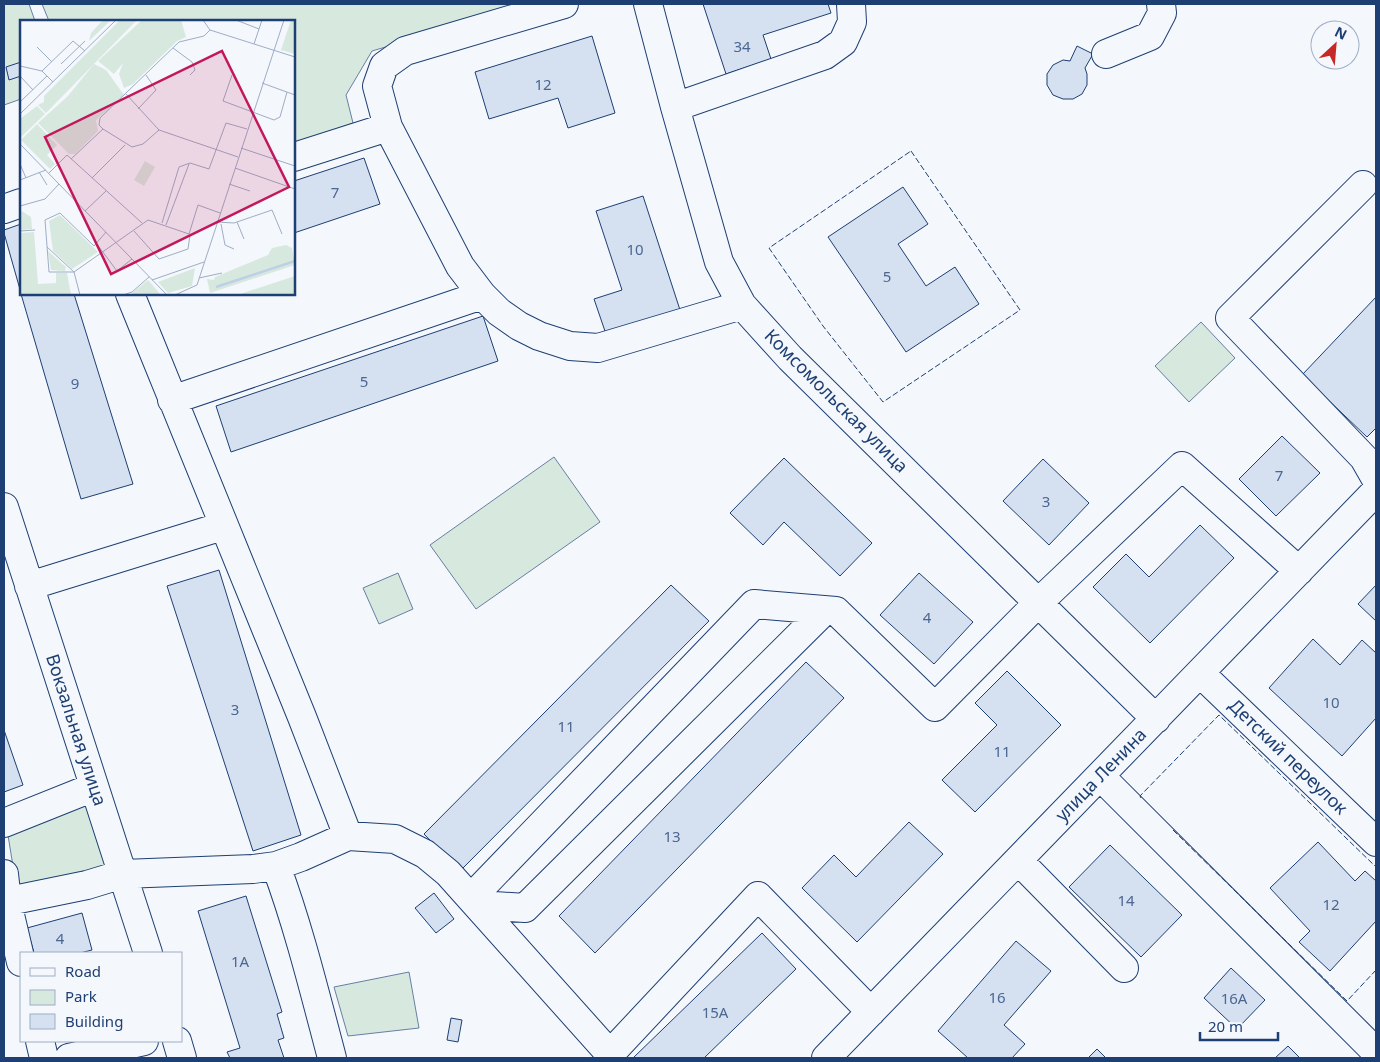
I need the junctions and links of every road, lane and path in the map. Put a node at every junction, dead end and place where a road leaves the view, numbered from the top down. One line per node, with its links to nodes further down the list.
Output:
1 (564, 4): 7 (street)
2 (648, 4): 6 (street, Комсомольская улица)
3 (851, 4): 6 (street)
4 (1161, 4): 5 (street)
5 (1106, 54)
6 (675, 107): 14 (street, Комсомольская улица)
7 (388, 127): 8 (street); 13 (street)
8 (295, 157)
9 (1363, 185): 16 (street)
10 (20, 203): 11 (street)
11 (4, 209)
12 (130, 295): 15 (street)
13 (482, 295): 14 (street); 15 (street)
14 (742, 305): 22 (street, Комсомольская улица)
15 (172, 400): 19 (street)
16 (1376, 479)
17 (1376, 491): 20 (street, улица Ленина)
18 (4, 507): 21 (street, Вокзальная улица)
19 (223, 526): 21 (street); 29 (street)
20 (1299, 571): 22 (street); 24 (street, улица Ленина)
21 (29, 586): 27 (street, Вокзальная улица)
22 (1038, 603): 23 (street); 25 (street, Комсомольская улица)
23 (824, 611): 36 (street); 36 (street)
24 (1200, 673): 25 (street, улица Ленина); 30 (street, Детский переулок)
25 (1156, 719): 26 (street, улица Ленина)
26 (1100, 776): 31 (street, улица Ленина); 44 (street)
27 (94, 787): 28 (street); 34 (street, Вокзальная улица)
28 (4, 822)
29 (348, 836): 32 (street); 36 (street)
30 (1376, 842)
31 (1018, 860): 39 (street); 40 (street, улица Ленина)
32 (276, 866): 34 (street); 49 (street)
33 (4, 874): 35 (street)
34 (123, 874): 35 (street); 37 (street, Вокзальная улица)
35 (5, 902): 38 (street)
36 (485, 902): 45 (street)
37 (148, 952)
38 (20, 958)
39 (1124, 968)
40 (871, 1012): 45 (street); 50 (street, улица Ленина)
41 (40, 1042): 46 (street)
42 (140, 1042): 47 (street)
43 (176, 1042): 48 (street)
44 (1376, 1052)
45 (611, 1057)
46 (44, 1058)
47 (69, 1058)
48 (182, 1058)
49 (332, 1058)
50 (826, 1058)

